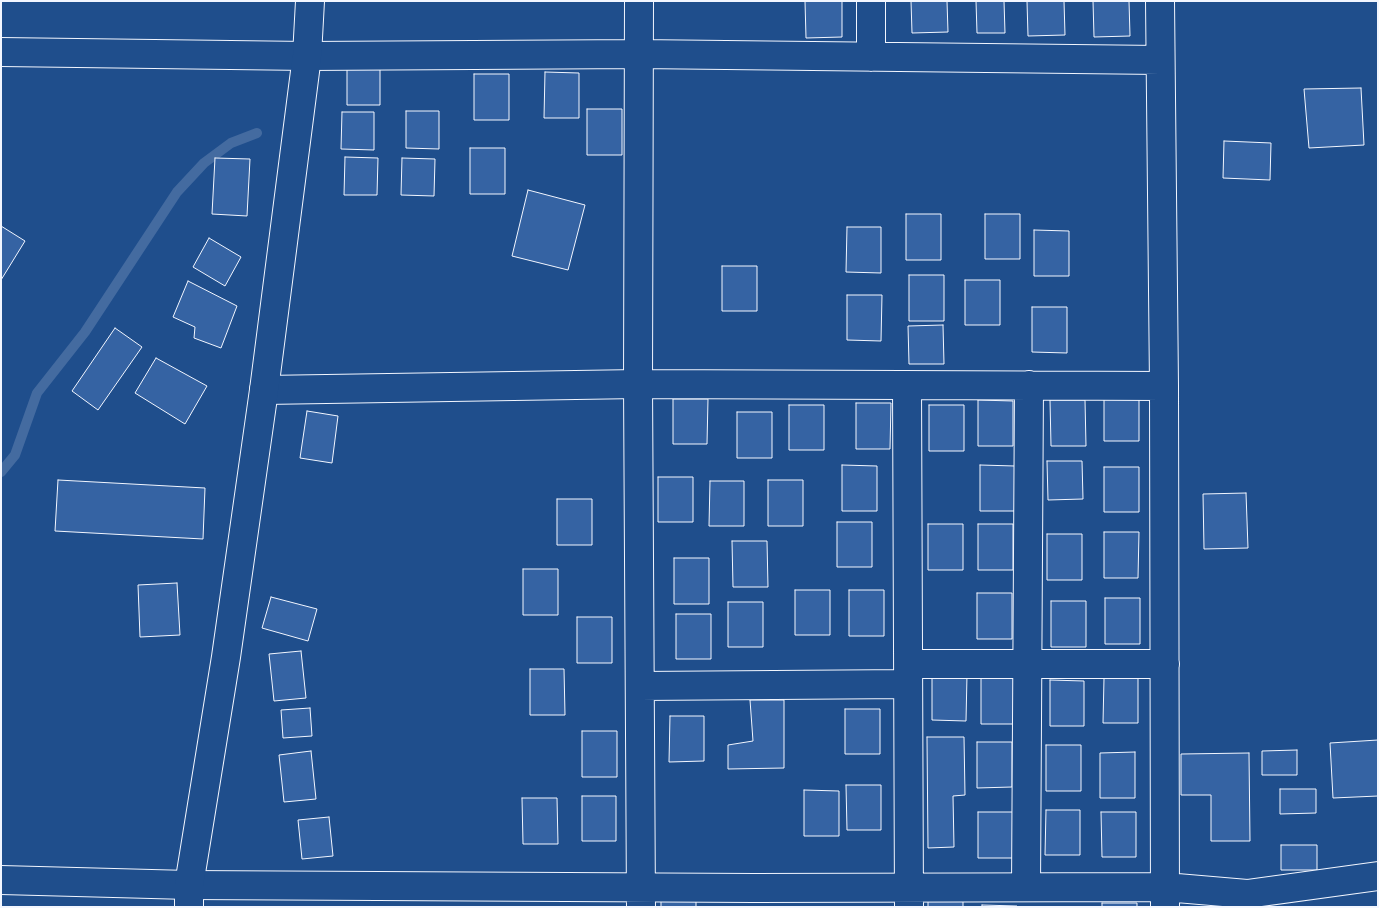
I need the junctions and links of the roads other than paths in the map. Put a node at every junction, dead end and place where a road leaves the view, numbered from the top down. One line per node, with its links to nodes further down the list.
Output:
1 (310, 1): 7 (street)
2 (638, 1): 6 (street)
3 (871, 1): 8 (street)
4 (1160, 1): 9 (street)
5 (1, 52): 7 (street)
6 (638, 54): 7 (street); 8 (street); 10 (street)
7 (307, 56): 14 (street)
8 (871, 57): 9 (street)
9 (1160, 60): 13 (street)
10 (638, 384): 11 (street); 14 (street); 18 (street)
11 (907, 385): 12 (street); 17 (street)
12 (1029, 386): 13 (street); 16 (street)
13 (1164, 386): 15 (street)
14 (264, 390): 22 (street)
15 (1165, 664): 16 (street); 25 (street)
16 (1028, 665): 17 (street); 21 (street)
17 (909, 674): 18 (street); 24 (street)
18 (640, 686): 23 (street)
19 (1378, 876): 25 (street)
20 (1, 880): 22 (street)
21 (1026, 887): 24 (street); 25 (street)
22 (189, 896): 23 (street)
23 (641, 897): 24 (street)
24 (910, 897)
25 (1165, 897)

